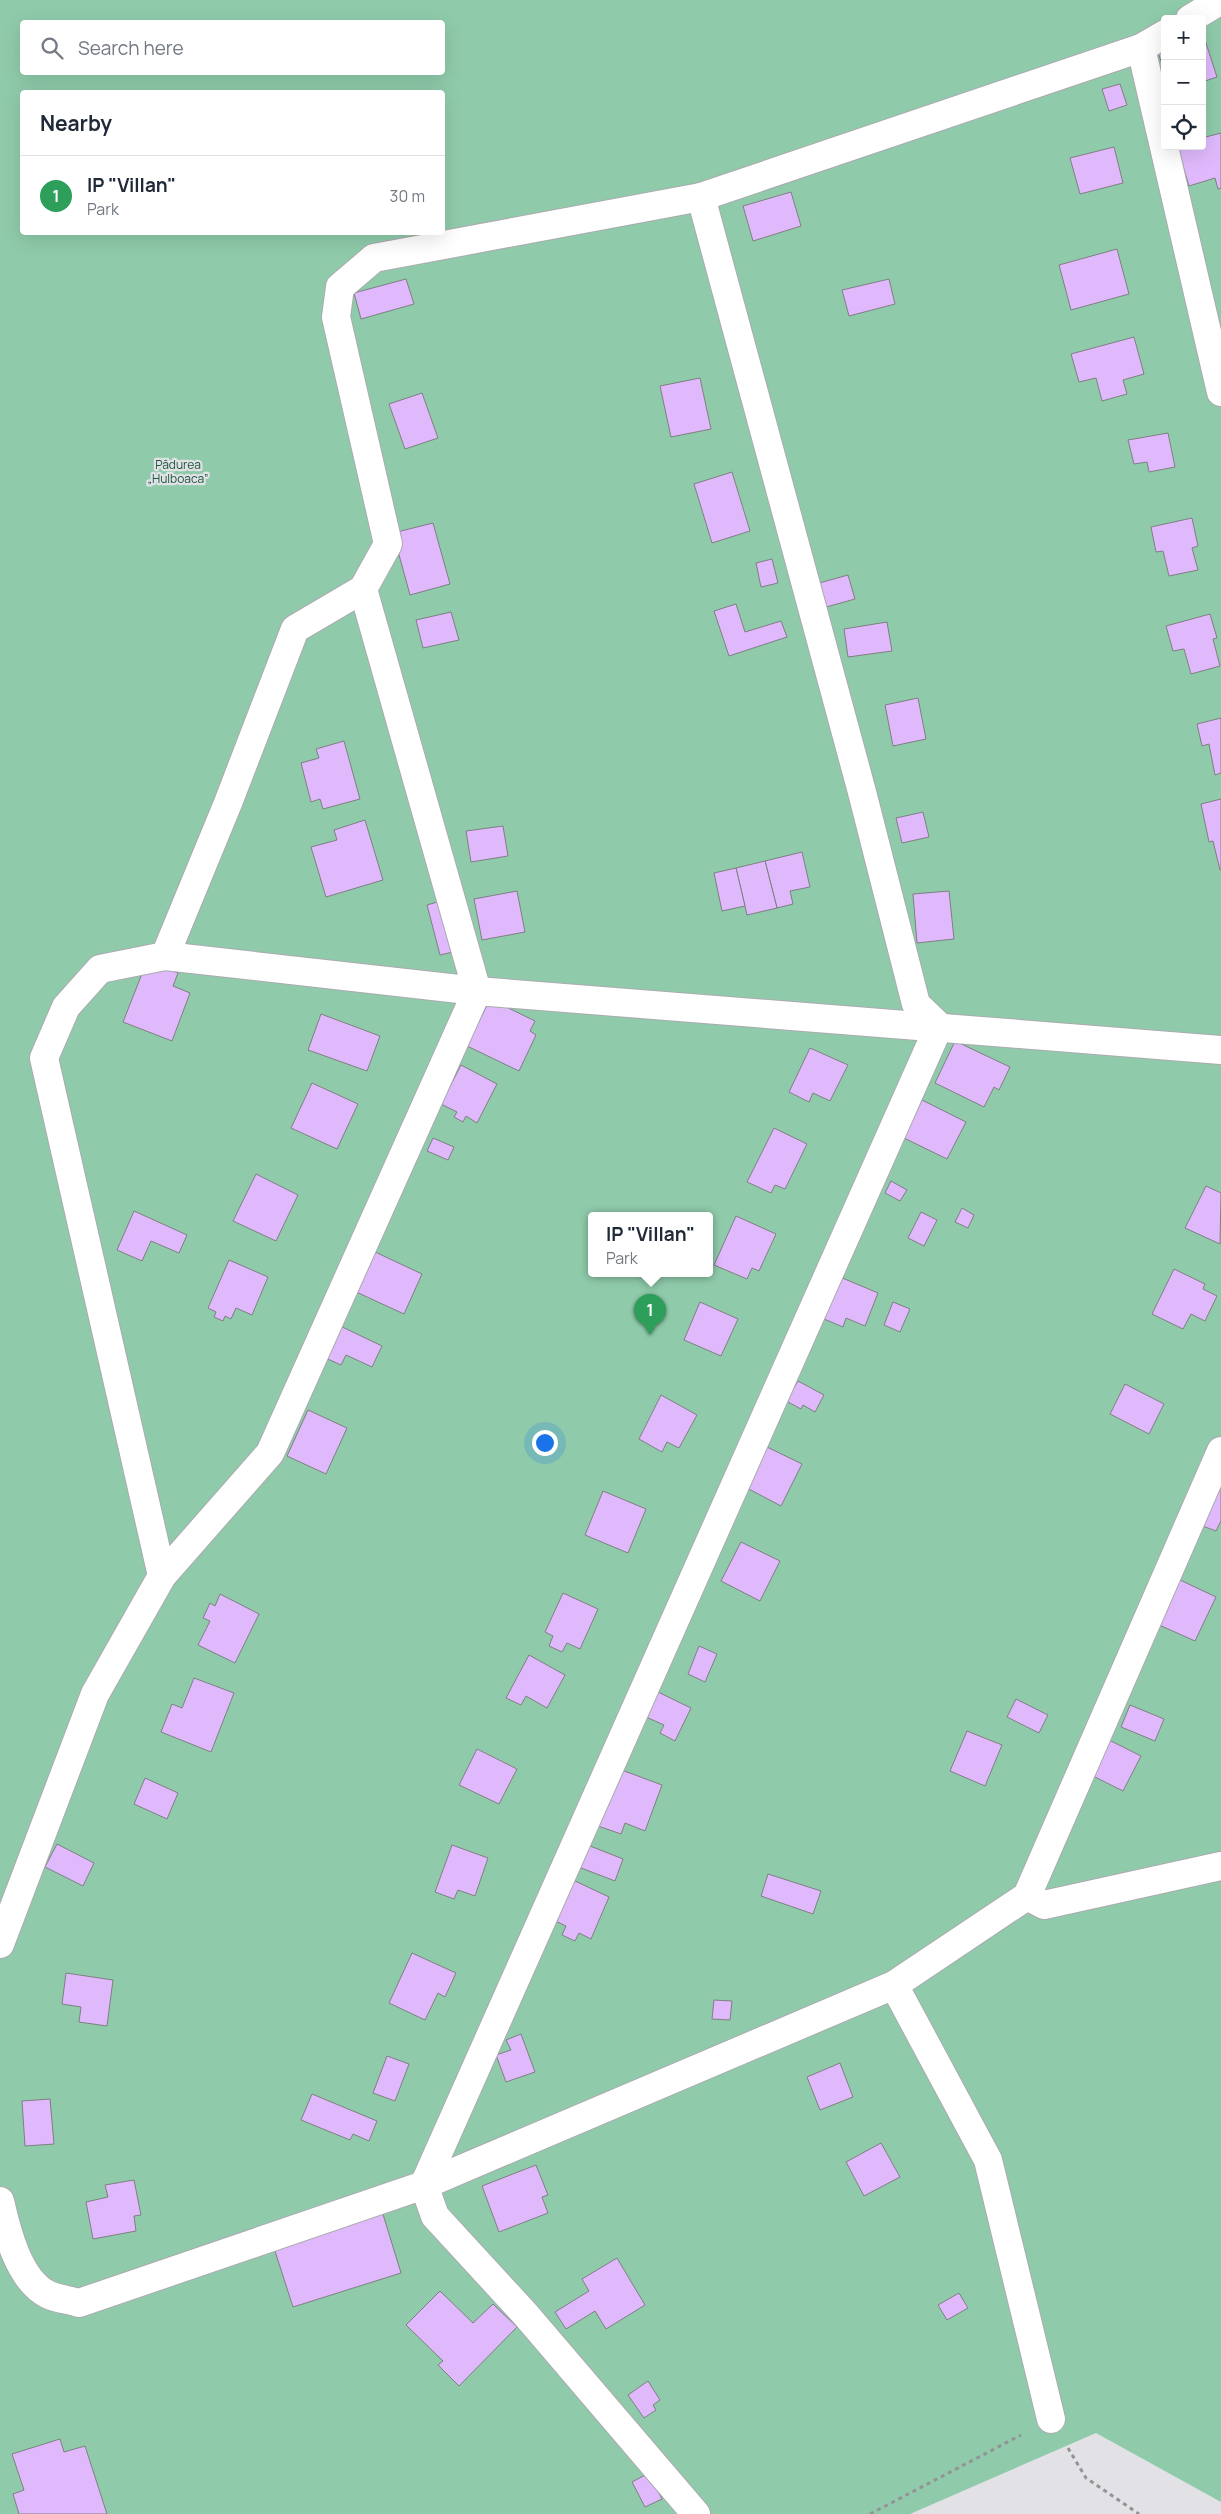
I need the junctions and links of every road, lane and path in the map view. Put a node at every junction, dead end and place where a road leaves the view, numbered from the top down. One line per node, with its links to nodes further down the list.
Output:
1 (1221, 0): 2 (street)
2 (1197, 15)
3 (1161, 36): 4 (street)
4 (1141, 48): 5 (street); 6 (street)
5 (701, 197): 7 (street); 10 (street)
6 (1221, 392)
7 (363, 588): 8 (street); 9 (street)
8 (164, 956): 9 (street); 13 (street)
9 (477, 991): 10 (street); 13 (street)
10 (939, 1026): 11 (street); 18 (street)
11 (1221, 1050)
12 (1221, 1451): 15 (street)
13 (162, 1576): 16 (street)
14 (1221, 1866): 15 (street)
15 (1027, 1896): 17 (street)
16 (0, 1944)
17 (894, 1985): 18 (street); 20 (street)
18 (424, 2185): 19 (street); 21 (street)
19 (0, 2201)
20 (1051, 2419): 22 (path); 23 (path)
21 (696, 2514)
22 (870, 2514)
23 (1139, 2514)

